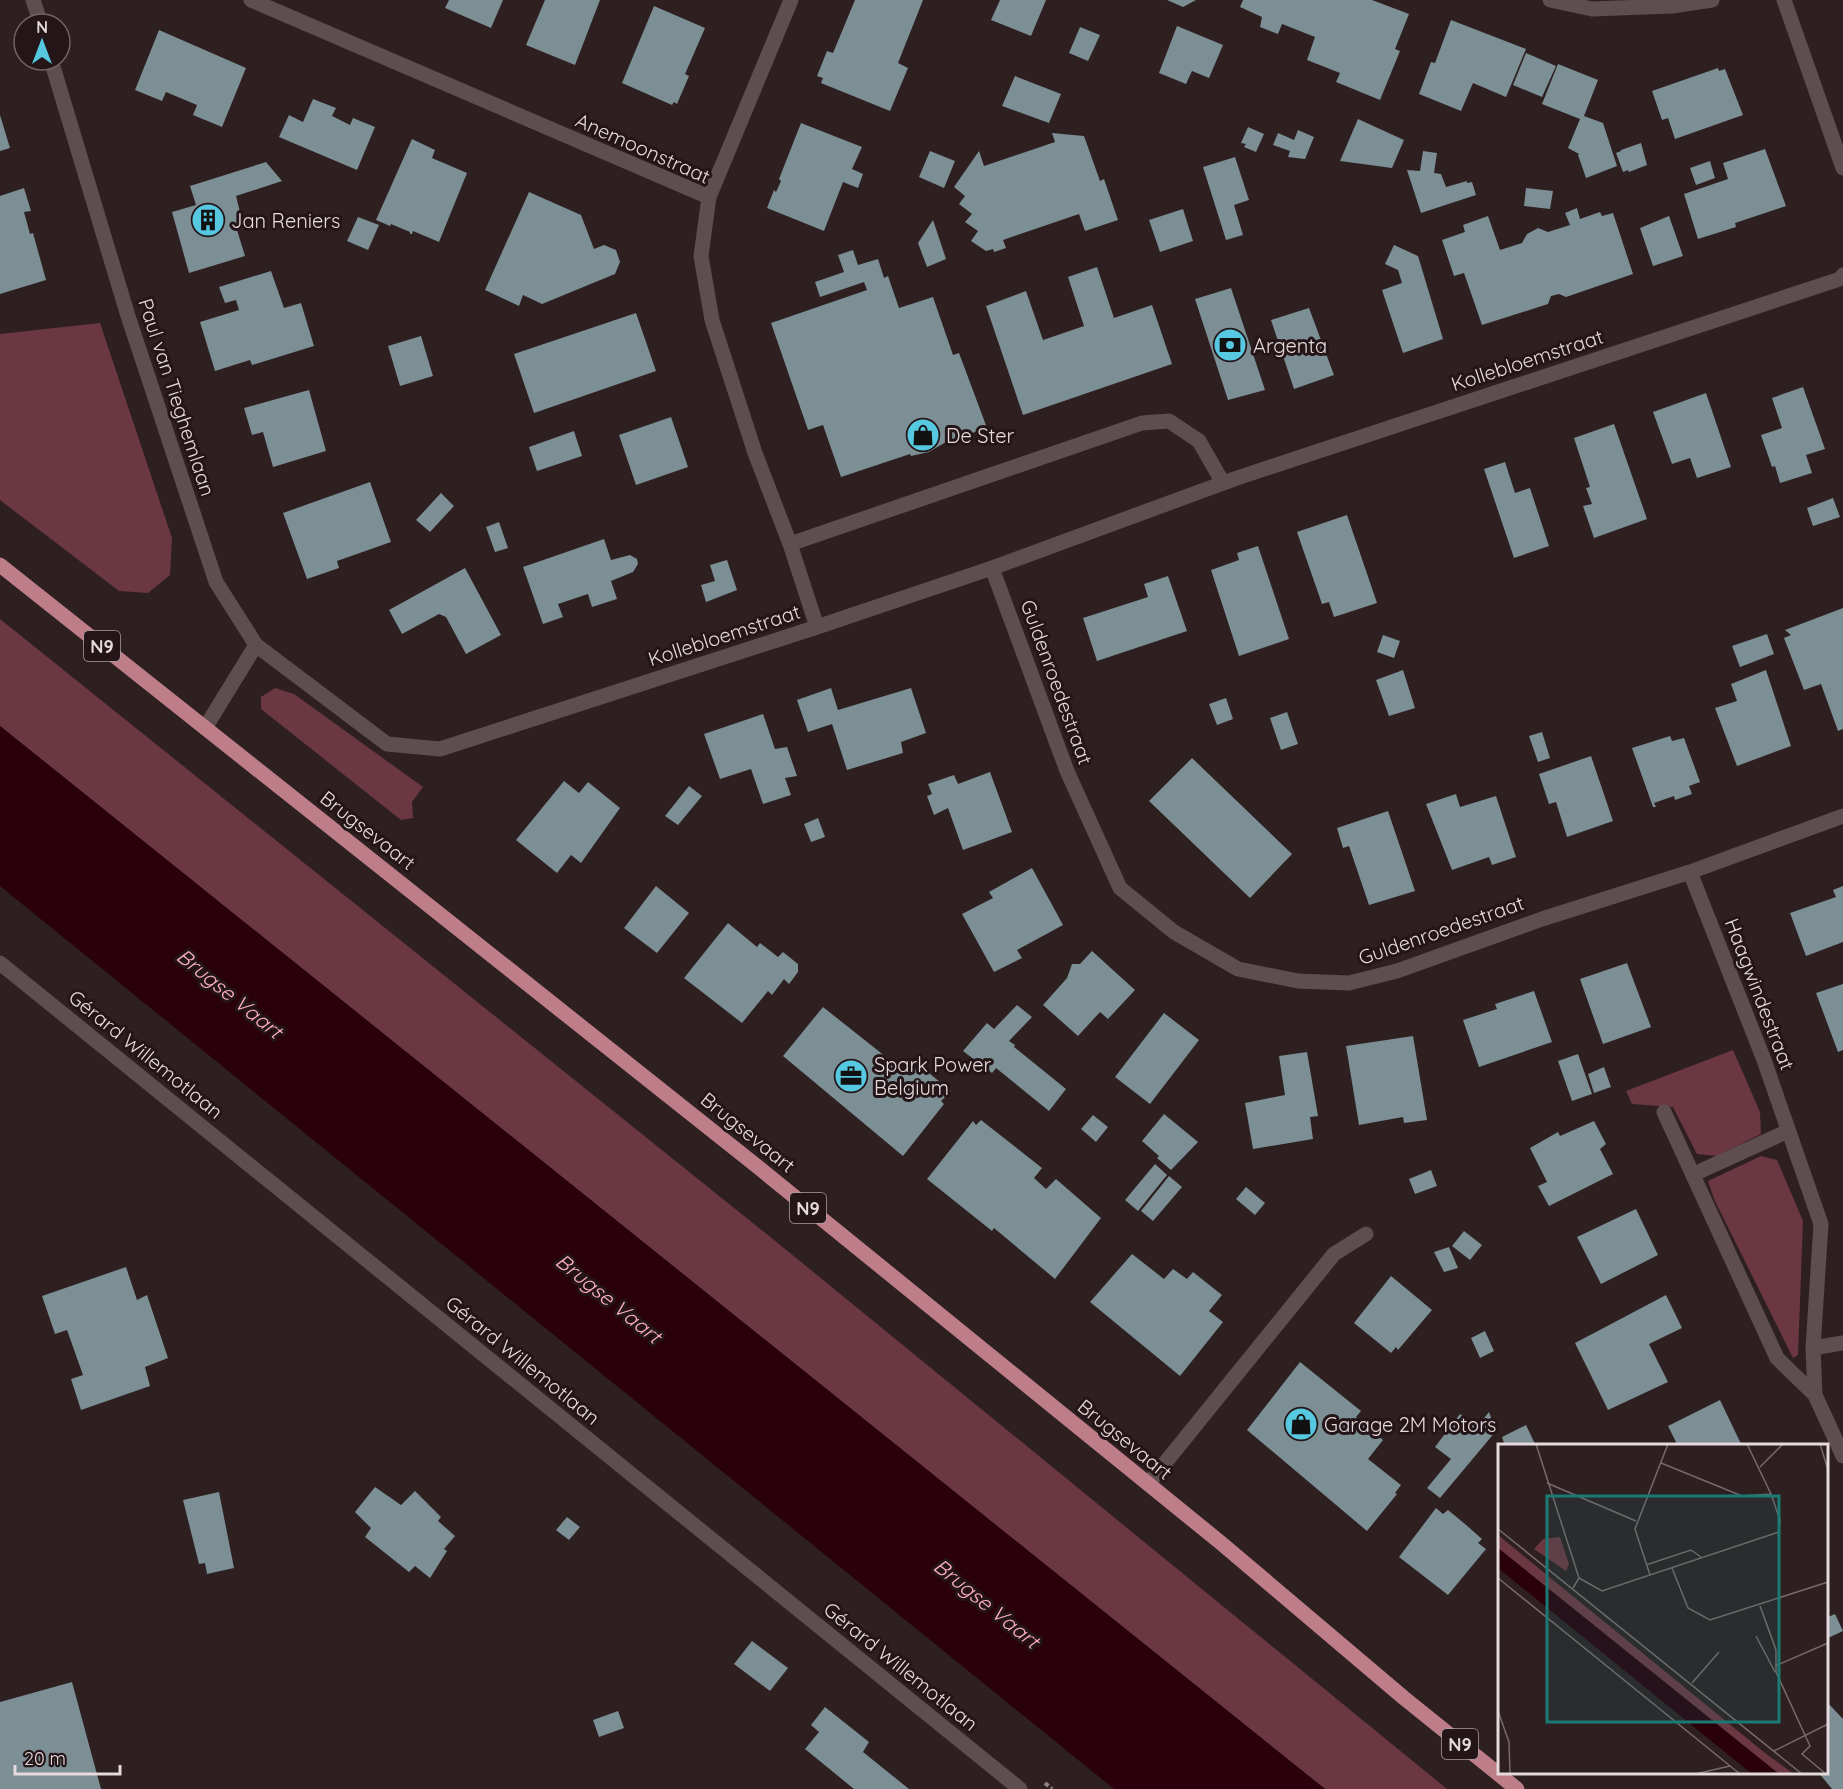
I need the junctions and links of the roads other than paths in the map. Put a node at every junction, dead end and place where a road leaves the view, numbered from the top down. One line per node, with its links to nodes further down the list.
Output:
1 (251, 0): 8 (street, Anemoonstraat)
2 (791, 0): 8 (street)
3 (1550, 0): 4 (street)
4 (1712, 0)
5 (1784, 0): 7 (street)
6 (55, 72): 15 (street, Paul van Tieghemlaan)
7 (1843, 168)
8 (709, 197): 11 (street, Anemoonstraat)
9 (1843, 275): 10 (street, Kollebloemstraat)
10 (1223, 483): 11 (street); 13 (street, Kollebloemstraat)
11 (790, 544): 14 (street, Anemoonstraat)
12 (0, 565): 16 (main road, Brugsevaart / N9)
13 (992, 568): 14 (street, Kollebloemstraat); 18 (street, Guldenroedestraat)
14 (817, 627): 15 (street, Kollebloemstraat)
15 (256, 645): 16 (street)
16 (205, 728): 28 (main road, Brugsevaart / N9)
17 (1843, 816): 18 (street, Guldenroedestraat)
18 (1690, 872): 21 (street, Haagwindestraat)
19 (0, 963): 31 (street, Gérard Willemotlaan)
20 (1664, 1112): 22 (street, Haagwindestraat)
21 (1788, 1131): 22 (street); 25 (street, Haagwindestraat)
22 (1694, 1174): 26 (street, Haagwindestraat)
23 (1366, 1234): 28 (street)
24 (1843, 1343): 25 (street)
25 (1813, 1348): 26 (street, Haagwindestraat)
26 (1815, 1395): 27 (street, Haagwindestraat)
27 (1843, 1456)
28 (1148, 1484): 29 (main road, Brugsevaart / N9)
29 (1498, 1773)
30 (1499, 1774): 32 (main road, Brugsevaart / N9)
31 (1020, 1789)
32 (1517, 1789)

